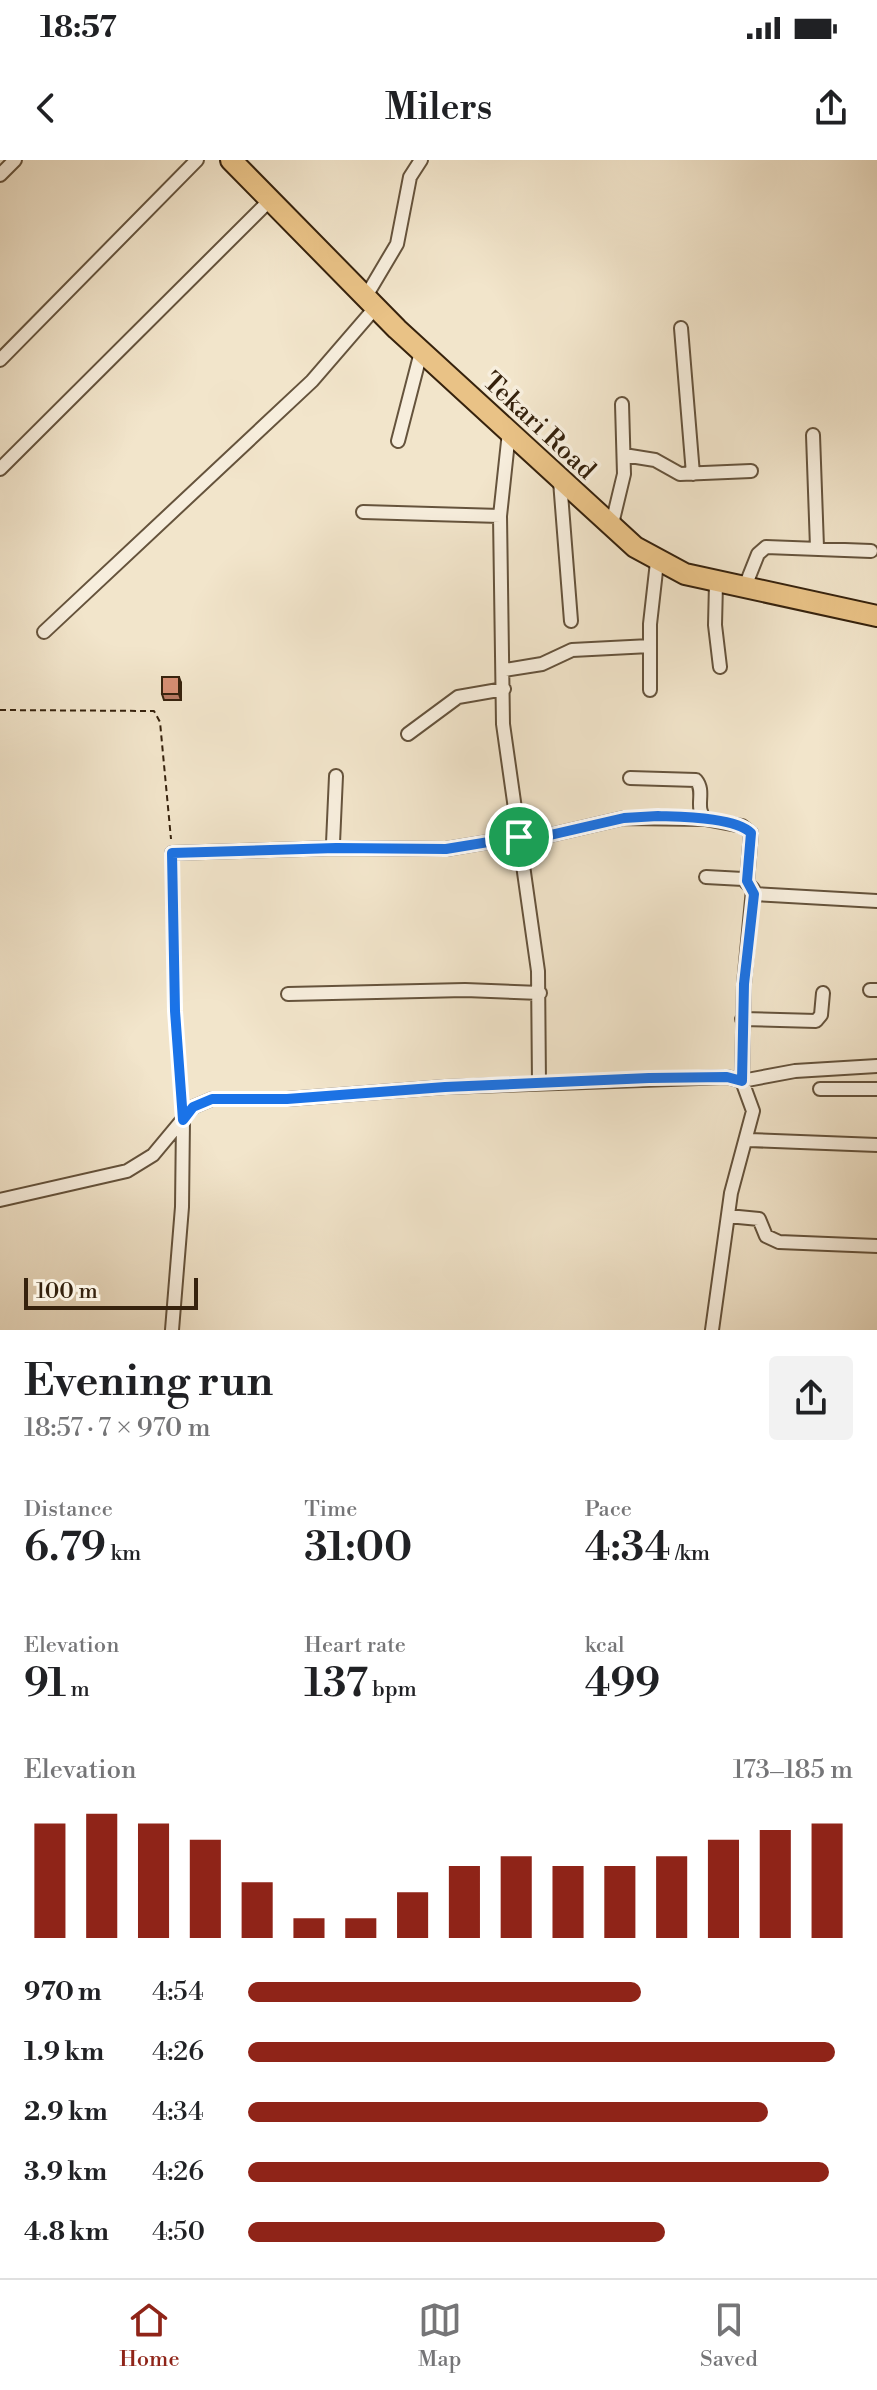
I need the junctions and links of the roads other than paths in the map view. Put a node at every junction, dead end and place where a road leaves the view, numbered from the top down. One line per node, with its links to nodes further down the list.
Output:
1 (15, 160): 5 (street)
2 (197, 160): 10 (street)
3 (231, 160): 6 (highway, Tekari Road)
4 (421, 160): 7 (street)
5 (0, 175)
6 (269, 201): 7 (highway, Tekari Road); 16 (street)
7 (370, 303): 9 (highway, Tekari Road); 30 (street)
8 (681, 328): 18 (street)
9 (421, 352): 12 (highway, Tekari Road); 14 (street)
10 (0, 360)
11 (622, 404): 15 (street)
12 (509, 432): 19 (highway, Tekari Road); 21 (street)
13 (813, 435): 23 (street)
14 (398, 441)
15 (624, 455): 18 (street); 22 (street)
16 (0, 469)
17 (751, 471): 18 (street)
18 (693, 474)
19 (560, 481): 22 (highway, Tekari Road); 29 (street)
20 (363, 512): 21 (street)
21 (500, 516): 33 (street)
22 (611, 528): 25 (highway, Tekari Road)
23 (817, 547): 24 (street); 27 (street)
24 (871, 551)
25 (657, 562): 26 (highway, Tekari Road); 31 (street)
26 (716, 583): 27 (highway, Tekari Road); 32 (street)
27 (744, 589): 28 (highway, Tekari Road)
28 (877, 616)
29 (571, 621)
30 (44, 632)
31 (650, 646): 33 (street); 35 (street)
32 (720, 667)
33 (505, 670): 34 (street)
34 (504, 689): 36 (street); 40 (street)
35 (650, 690)
36 (408, 734)
37 (336, 776): 41 (street)
38 (630, 778): 39 (street)
39 (705, 819): 40 (street); 44 (street)
40 (520, 840): 41 (street); 47 (street)
41 (336, 848): 42 (street)
42 (172, 853)
43 (706, 877): 44 (street)
44 (747, 881): 45 (street)
45 (754, 894): 46 (street); 50 (street)
46 (877, 901)
47 (540, 993): 49 (street); 53 (street)
48 (823, 993): 50 (street)
49 (288, 994)
50 (742, 1019): 52 (street)
51 (877, 1066): 52 (street)
52 (742, 1081): 53 (street); 57 (street)
53 (539, 1083): 56 (street)
54 (820, 1089): 55 (street)
55 (877, 1089)
56 (183, 1120): 59 (street); 62 (street)
57 (748, 1140): 58 (street); 60 (street)
58 (877, 1145)
59 (0, 1200)
60 (728, 1216): 61 (street); 63 (street)
61 (877, 1246)
62 (172, 1330)
63 (712, 1330)

